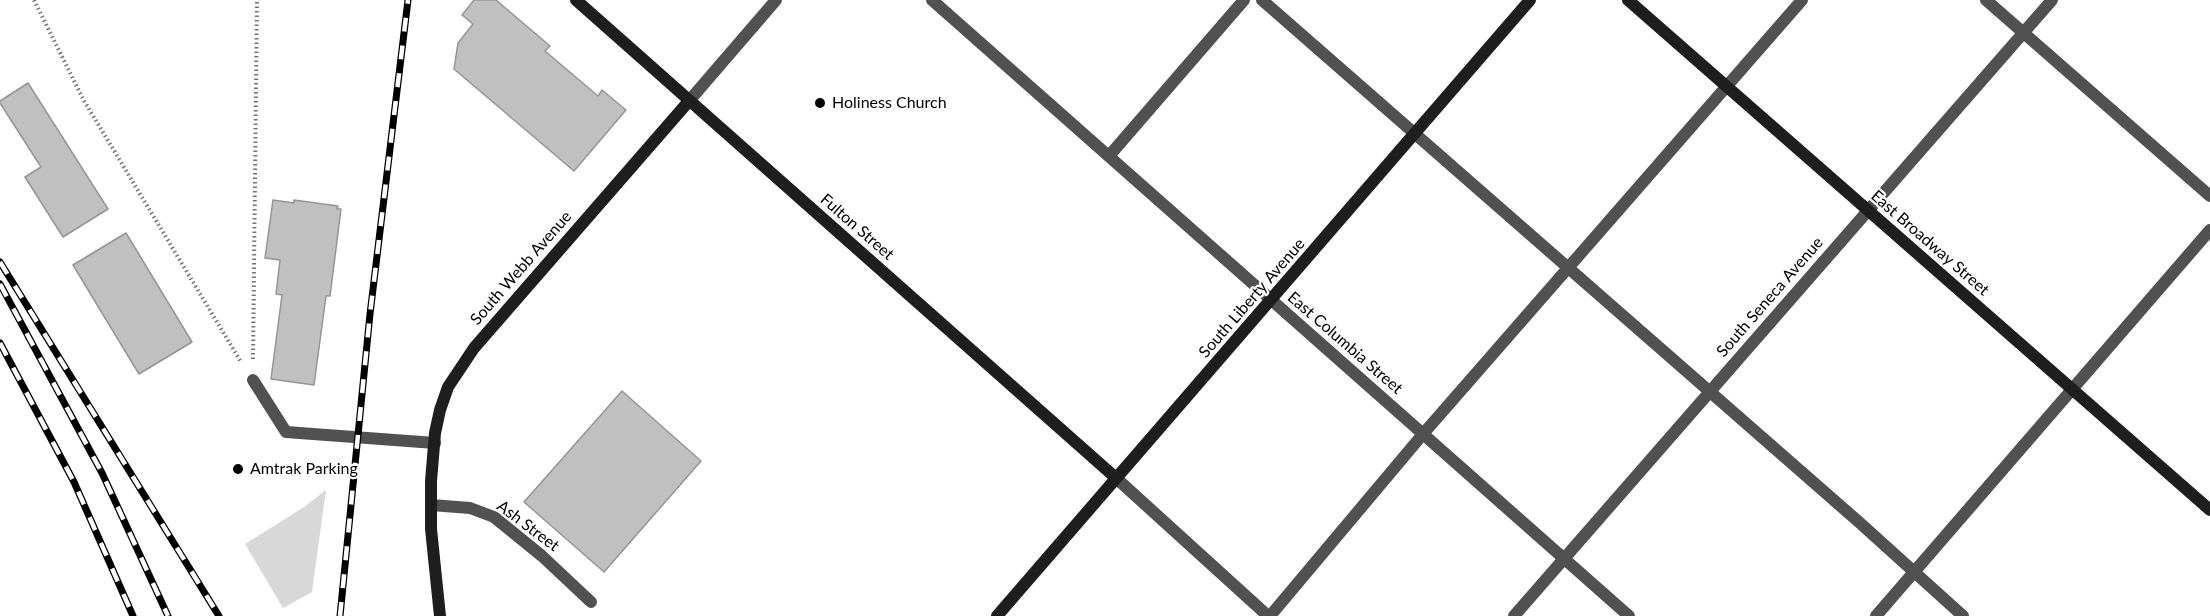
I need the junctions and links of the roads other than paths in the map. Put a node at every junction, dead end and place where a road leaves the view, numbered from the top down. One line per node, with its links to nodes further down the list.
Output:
1 (576, 0): 13 (street, Fulton Street)
2 (776, 0): 13 (street, South Webb Avenue)
3 (932, 0): 15 (street, East Columbia Street)
4 (1244, 0): 15 (street)
5 (1262, 0): 14 (street)
6 (1530, 0): 14 (street, South Liberty Avenue)
7 (1628, 0): 12 (street, East Broadway Street)
8 (1802, 0): 12 (street)
9 (1986, 0): 11 (street)
10 (2052, 0): 11 (street, South Seneca Avenue)
11 (2023, 33): 16 (street); 17 (street, South Seneca Avenue)
12 (1726, 86): 17 (street, East Broadway Street); 19 (street)
13 (689, 101): 25 (street, South Webb Avenue); 26 (street, Fulton Street)
14 (1416, 133): 19 (street); 20 (street, South Liberty Avenue)
15 (1109, 156): 20 (street, East Columbia Street)
16 (2210, 196)
17 (1868, 211): 22 (street, East Broadway Street); 23 (street, South Seneca Avenue)
18 (2210, 230): 22 (street)
19 (1568, 267): 23 (street); 24 (street)
20 (1272, 300): 24 (street, East Columbia Street); 26 (street, South Liberty Avenue)
21 (253, 380): 25 (street)
22 (2072, 389): 28 (street, East Broadway Street); 30 (street)
23 (1710, 391): 29 (street, South Seneca Avenue); 30 (street)
24 (1423, 434): 29 (street, East Columbia Street); 34 (street)
25 (435, 443): 27 (street, South Webb Avenue)
26 (1116, 478): 33 (street, South Liberty Avenue); 34 (street)
27 (431, 505): 31 (street, Ash Street); 32 (street, South Webb Avenue)
28 (2210, 510)
29 (1563, 558): 35 (street, South Seneca Avenue); 36 (street, East Columbia Street)
30 (1915, 572): 37 (street); 38 (street)
31 (591, 602)
32 (440, 616)
33 (997, 616)
34 (1269, 616)
35 (1514, 616)
36 (1629, 616)
37 (1876, 616)
38 (1964, 616)

